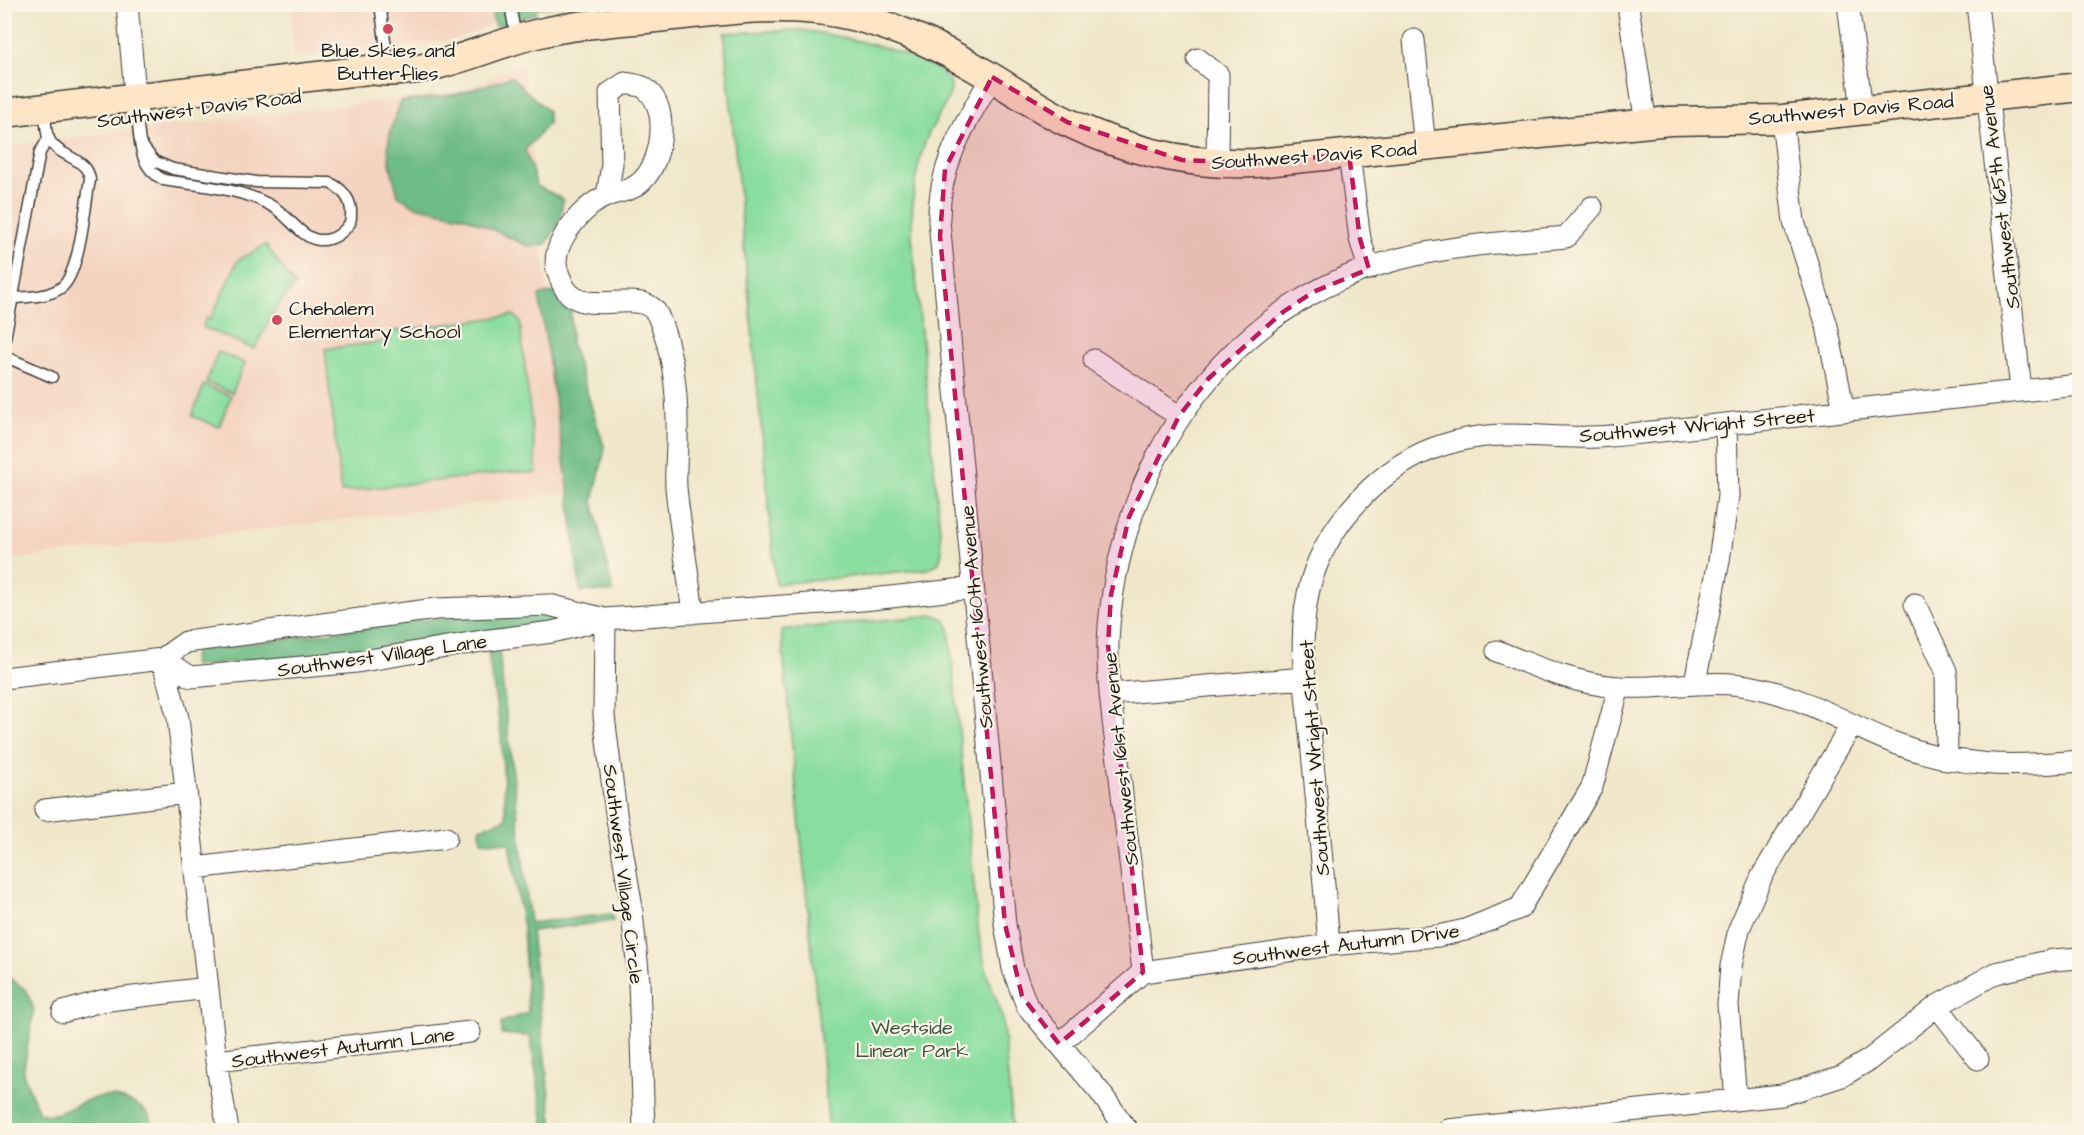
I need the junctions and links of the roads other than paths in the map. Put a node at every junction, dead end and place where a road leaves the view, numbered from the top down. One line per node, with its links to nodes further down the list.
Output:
1 (127, 4): 14 (street)
2 (380, 4): 10 (lane)
3 (510, 4): 7 (lane)
4 (1848, 4): 15 (street)
5 (1977, 4): 13 (street, Southwest 165th Avenue)
6 (1628, 6): 19 (street)
7 (516, 39): 10 (street, Southwest Davis Road); 11 (street, Southwest Davis Road)
8 (1414, 40): 22 (street)
9 (1198, 59): 24 (street)
10 (390, 74): 14 (street, Southwest Davis Road)
11 (992, 77): 24 (street, Southwest Davis Road); 38 (street, Southwest 160th Avenue)
12 (2079, 87): 13 (street, Southwest Davis Road)
13 (1988, 96): 15 (street, Southwest Davis Road); 34 (street, Southwest 165th Avenue)
14 (136, 106): 18 (street, Southwest Davis Road); 21 (lane)
15 (1862, 109): 17 (street, Southwest Davis Road)
16 (4, 112): 18 (street, Southwest Davis Road)
17 (1782, 119): 19 (street, Southwest Davis Road); 35 (street)
18 (47, 124): 20 (street, Southwest Davis Road); 28 (lane); 28 (lane)
19 (1646, 124): 22 (street, Southwest Davis Road)
20 (4, 132)
21 (141, 144): 21 (lane)
22 (1425, 147): 23 (street, Southwest Davis Road)
23 (1349, 154): 24 (street, Southwest Davis Road); 27 (street)
24 (1217, 164)
25 (607, 196): 25 (street); 40 (street)
26 (1592, 207): 27 (street, Southwest 161st Avenue)
27 (1369, 269): 36 (street, Southwest 161st Avenue)
28 (14, 298): 29 (lane)
29 (4, 344)
30 (4, 356): 32 (lane)
31 (1094, 360): 36 (street)
32 (52, 377)
33 (2079, 385): 34 (street, Southwest Wright Street)
34 (2021, 390): 35 (street, Southwest Wright Street)
35 (1844, 411): 37 (street, Southwest Wright Street)
36 (1179, 416): 48 (street, Southwest 161st Avenue)
37 (1726, 424): 45 (street, Southwest Wright Street); 46 (street)
38 (973, 588): 40 (street, Southwest Village Lane); 63 (street, Southwest 160th Avenue)
39 (1915, 604): 50 (street)
40 (693, 613): 41 (street, Southwest Village Lane)
41 (605, 619): 43 (street, Southwest Village Lane); 43 (street, Southwest Village Lane); 68 (street, Southwest Village Circle)
42 (1497, 651): 47 (street)
43 (162, 659): 44 (street, Southwest Village Lane); 52 (street)
44 (4, 678)
45 (1305, 678): 48 (street); 56 (street, Southwest Wright Street)
46 (1695, 682): 47 (street); 49 (street)
47 (1619, 687): 56 (street, Southwest Autumn Drive)
48 (1110, 694): 58 (street, Southwest 161st Avenue)
49 (1852, 724): 50 (street); 66 (street)
50 (1947, 760): 51 (street)
51 (2079, 761)
52 (186, 793): 53 (street); 55 (street)
53 (45, 810)
54 (446, 838): 55 (street)
55 (195, 868): 59 (street)
56 (1329, 945): 58 (street, Southwest Autumn Drive)
57 (2079, 958): 60 (street)
58 (1143, 972): 63 (street)
59 (207, 988): 61 (street); 65 (street)
60 (1937, 1006): 64 (street); 66 (street)
61 (63, 1012)
62 (470, 1032): 65 (street, Southwest Autumn Lane)
63 (1059, 1044): 69 (street, Southwest 160th Avenue)
64 (1978, 1059)
65 (216, 1062): 67 (street)
66 (1736, 1100): 70 (street)
67 (228, 1131)
68 (644, 1131)
69 (1128, 1131)
70 (1448, 1131)

